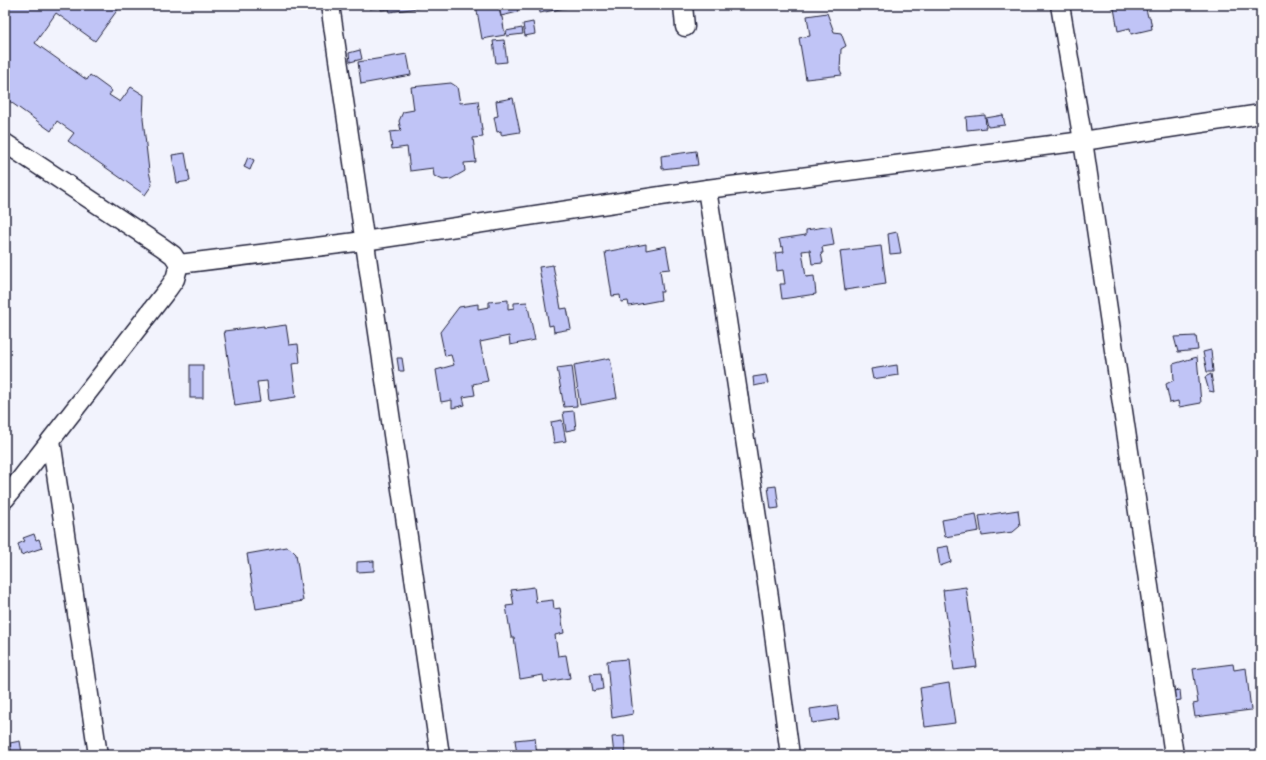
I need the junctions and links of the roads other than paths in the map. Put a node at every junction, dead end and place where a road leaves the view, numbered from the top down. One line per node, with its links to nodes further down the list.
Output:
1 (330, 5): 9 (street)
2 (683, 5): 4 (street)
3 (1060, 5): 6 (street)
4 (686, 27)
5 (1261, 114): 6 (street)
6 (1083, 141): 8 (street); 16 (street)
7 (5, 143): 10 (street)
8 (707, 189): 9 (street); 15 (street)
9 (364, 241): 10 (street); 14 (street)
10 (179, 264): 11 (street)
11 (51, 440): 12 (street); 13 (street)
12 (5, 499)
13 (98, 755)
14 (440, 755)
15 (790, 755)
16 (1174, 755)

